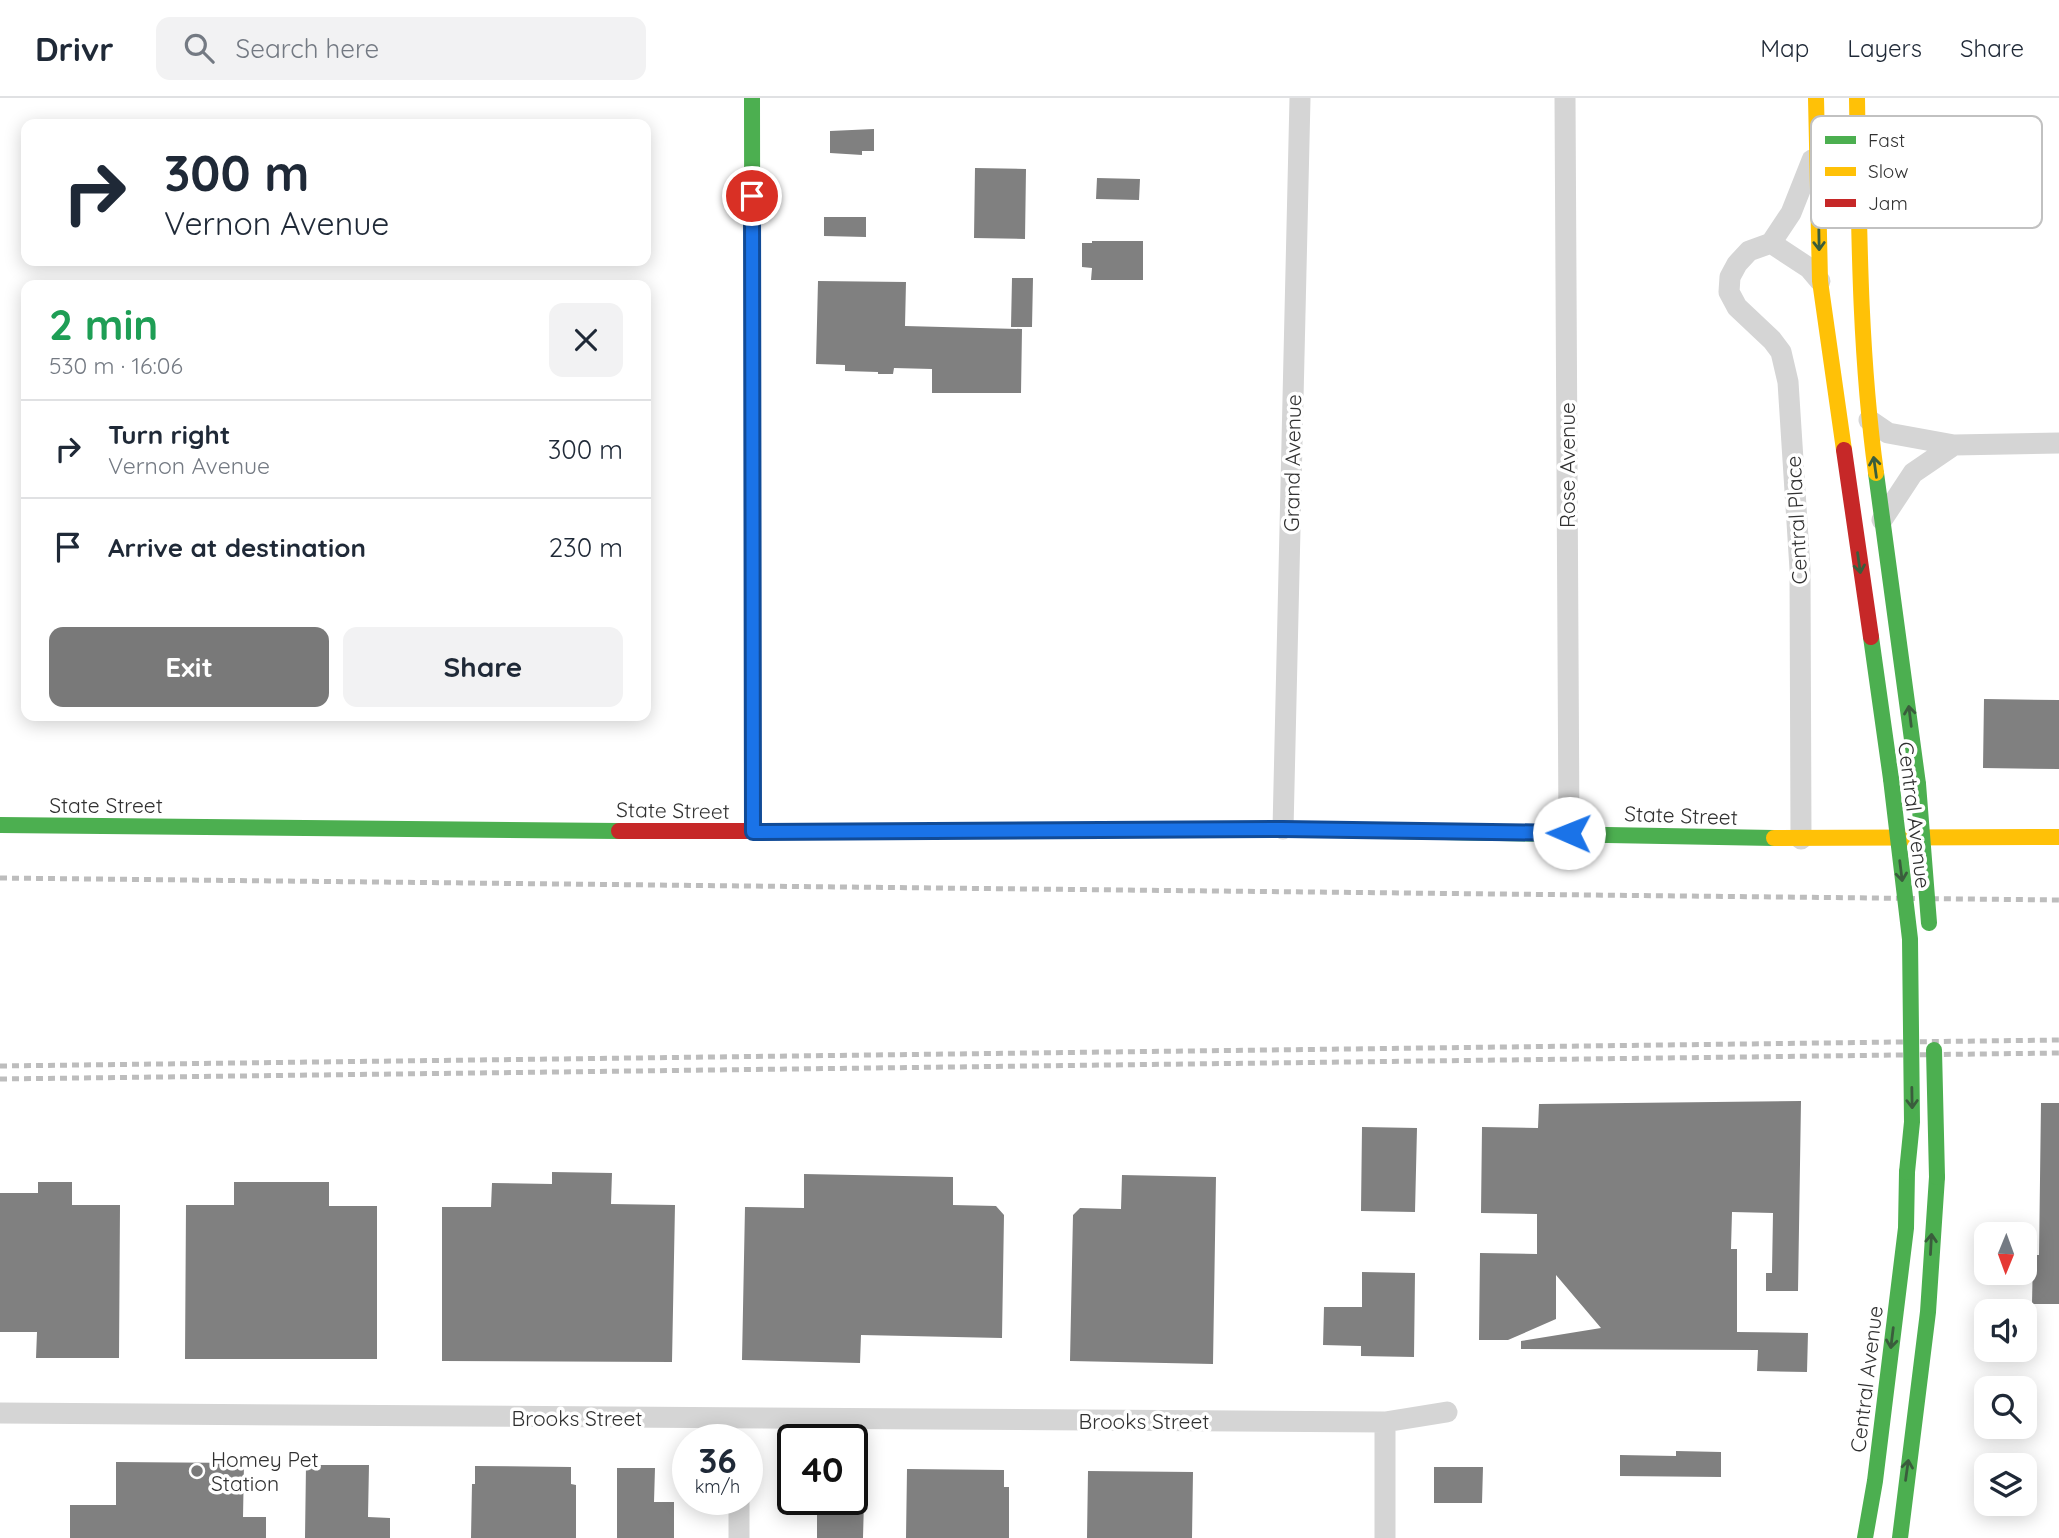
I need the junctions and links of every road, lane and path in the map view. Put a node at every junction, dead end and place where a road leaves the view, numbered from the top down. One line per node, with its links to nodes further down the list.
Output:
1 (752, 98): 19 (main road)
2 (1300, 98): 18 (street, Grand Avenue)
3 (1565, 98): 20 (street, Rose Avenue)
4 (1816, 98): 6 (main road, Central Avenue)
5 (1857, 98): 7 (main road, Central Avenue)
6 (1816, 116)
7 (1857, 116)
8 (1811, 162): 11 (street)
9 (1819, 228): 12 (main road, Central Avenue, one-way to 12)
10 (1859, 228): 13 (main road, Central Avenue)
11 (1771, 243): 12 (street); 22 (street, Central Place)
12 (1820, 281): 33 (main road, Central Avenue, one-way to 33, bridge)
13 (1869, 420): 15 (street); 16 (main road, Central Avenue, one-way to 13)
14 (2059, 443): 15 (street)
15 (1954, 445): 16 (street)
16 (1882, 520): 23 (main road, Central Avenue, one-way to 16, bridge)
17 (0, 825): 19 (main road, State Street)
18 (1283, 829): 19 (main road, State Street); 20 (main road, State Street)
19 (753, 832)
20 (1569, 833): 22 (main road, State Street)
21 (2059, 837): 22 (main road, State Street)
22 (1801, 839)
23 (1931, 946)
24 (1934, 1040): 34 (main road, one-way to 24, bridge)
25 (1447, 1412): 27 (street, Brooks Street)
26 (0, 1413): 28 (street, Brooks Street)
27 (1385, 1422): 29 (street, Brooks Street); 32 (street)
28 (672, 1428)
29 (763, 1430)
30 (739, 1515): 31 (street)
31 (739, 1538)
32 (1385, 1538)
33 (1865, 1538)
34 (1900, 1538)

